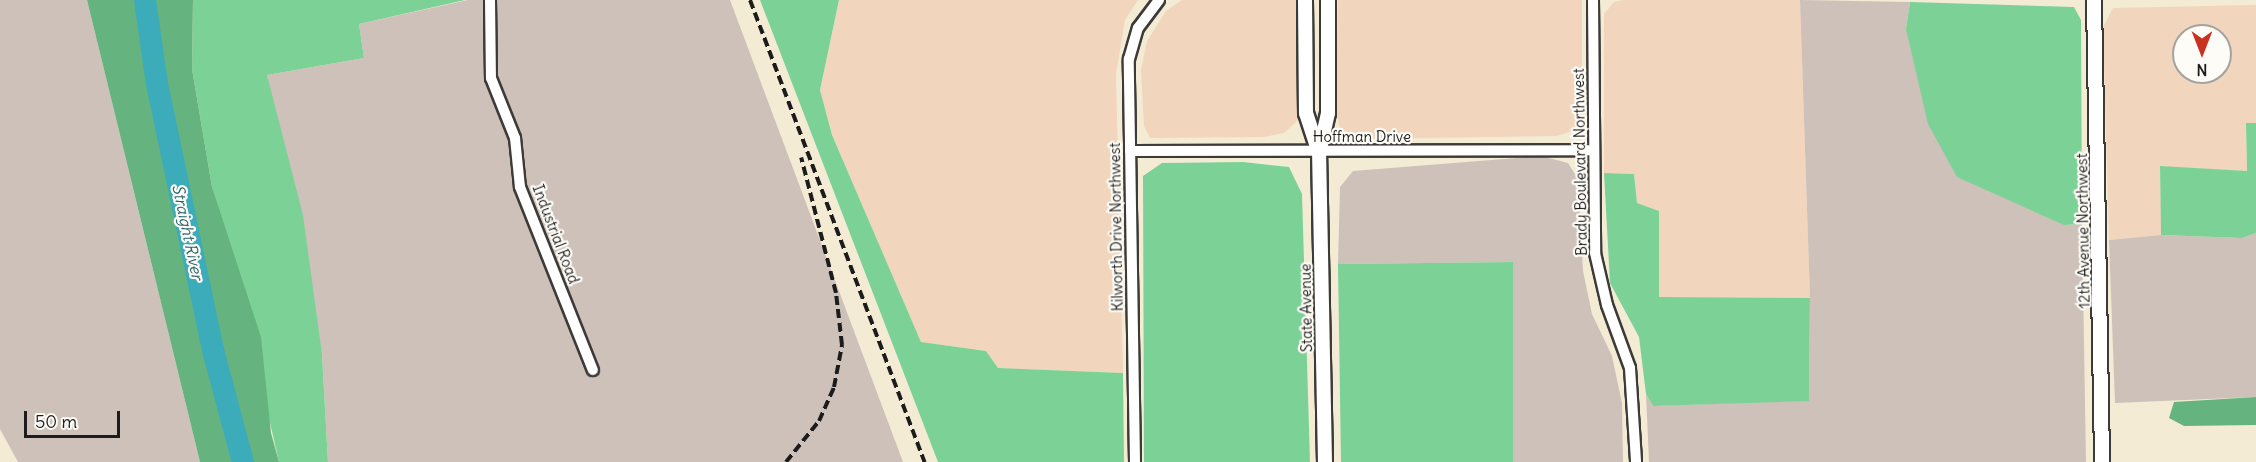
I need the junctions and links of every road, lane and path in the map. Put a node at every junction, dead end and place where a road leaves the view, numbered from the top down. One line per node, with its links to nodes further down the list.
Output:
1 (490, 0): 10 (street, Industrial Road)
2 (1160, 0): 8 (street, Kilworth Drive Northwest)
3 (1305, 0): 9 (street)
4 (1328, 0): 9 (street)
5 (1593, 0): 7 (street, Brady Boulevard Northwest)
6 (2094, 0): 14 (street, 12th Avenue Northwest)
7 (1594, 150): 9 (street, Hoffman Drive); 13 (street, Brady Boulevard Northwest)
8 (1130, 152): 9 (street, Hoffman Drive); 11 (street, Kilworth Drive Northwest)
9 (1319, 153): 12 (street, State Avenue)
10 (593, 370)
11 (1135, 462)
12 (1325, 462)
13 (1636, 462)
14 (2102, 462)

